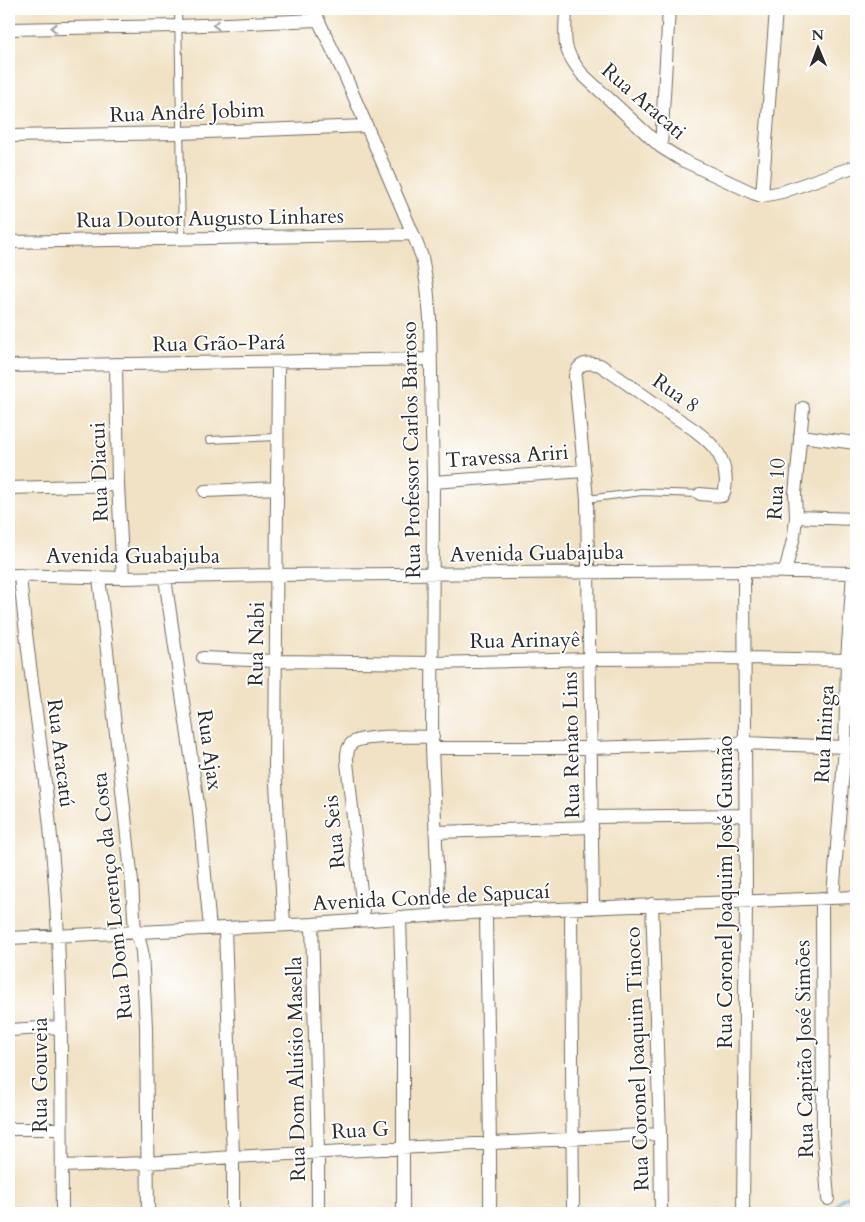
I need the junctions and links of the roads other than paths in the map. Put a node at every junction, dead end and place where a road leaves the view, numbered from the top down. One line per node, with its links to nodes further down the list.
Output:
1 (178, 9): 6 (lane)
2 (566, 9): 11 (street, Rua Aracati)
3 (669, 9): 11 (street)
4 (776, 9): 13 (street)
5 (315, 15): 6 (street, one-way to 6); 8 (street, Rua Professor Carlos Barroso)
6 (179, 26): 7 (street, one-way to 7); 9 (lane)
7 (9, 29)
8 (366, 126): 9 (street, Rua André Jobim); 14 (street, Rua Professor Carlos Barroso)
9 (179, 133): 10 (street, Rua André Jobim); 15 (lane)
10 (9, 136)
11 (662, 148): 13 (street, Rua Aracati)
12 (856, 166): 13 (street)
13 (762, 196)
14 (413, 234): 15 (street, Rua Doutor Augusto Linhares); 17 (street, Rua Professor Carlos Barroso)
15 (182, 239): 16 (street, Rua Doutor Augusto Linhares)
16 (9, 242)
17 (431, 359): 18 (street, Rua Grão-Pará); 28 (street, Rua Professor Carlos Barroso)
18 (278, 363): 19 (street, Rua Grão-Pará); 24 (street, Rua Nabi)
19 (116, 364): 20 (street, Rua Grão-Pará); 29 (street, Rua Diacui)
20 (9, 366)
21 (578, 402): 27 (street, Rua Renato Lins); 33 (street, Rua 8)
22 (803, 408): 23 (street, Rua 10)
23 (800, 436): 26 (street); 35 (street, Rua 10)
24 (277, 437): 25 (lane); 31 (street, Rua Nabi)
25 (209, 440)
26 (856, 443)
27 (584, 471): 28 (street, Travessa Ariri); 34 (street, Rua Renato Lins)
28 (432, 482): 41 (street, Rua Professor Carlos Barroso)
29 (118, 485): 30 (street); 45 (street, Rua Diacui)
30 (9, 488)
31 (278, 488): 32 (street); 43 (street, Rua Nabi)
32 (205, 491)
33 (700, 494): 34 (lane)
34 (587, 499): 39 (street, Rua Renato Lins)
35 (796, 517): 36 (street); 38 (street, Rua 10)
36 (856, 518)
37 (744, 571): 38 (street, Avenida Guabajuba); 39 (street, Avenida Guabajuba); 48 (street, Rua Coronel Joaquim José Gusmão)
38 (785, 572): 40 (street, Avenida Guabajuba)
39 (588, 573): 41 (street, Avenida Guabajuba); 49 (street, Rua Renato Lins)
40 (855, 573): 50 (street, Rua Ininga)
41 (432, 574): 43 (street, Avenida Guabajuba); 52 (street, Rua Professor Carlos Barroso)
42 (15, 575): 44 (street, Avenida Guabajuba); 75 (street, Rua Aracatú)
43 (276, 575): 46 (street, Avenida Guabajuba); 51 (street, Rua Nabi)
44 (99, 577): 45 (street, Avenida Guabajuba); 74 (street, Rua Dom Lorenço da Costa)
45 (123, 578): 46 (street, Avenida Guabajuba)
46 (165, 578): 72 (street, Rua Ajax)
47 (203, 658): 51 (street, Rua Arinayê)
48 (746, 658): 49 (street, Rua Arinayê); 50 (street, Rua Arinayê); 54 (street, Rua Coronel Joaquim José Gusmão)
49 (590, 659): 52 (street, Rua Arinayê); 56 (street, Rua Renato Lins)
50 (847, 660): 55 (street, Rua Ininga)
51 (275, 661): 52 (street, Rua Arinayê); 71 (street, Rua Nabi)
52 (433, 663): 53 (street, Rua Professor Carlos Barroso)
53 (432, 742): 56 (street, Rua Seis); 59 (street, Rua Professor Carlos Barroso); 69 (street, Rua Seis)
54 (745, 743): 55 (street, Rua Seis); 56 (street, Rua Seis); 57 (street, Rua Coronel Joaquim José Gusmão)
55 (845, 747): 60 (street, Rua Ininga)
56 (590, 748): 58 (street, Rua Renato Lins)
57 (745, 815): 58 (street); 62 (street, Rua Coronel Joaquim José Gusmão)
58 (592, 822): 59 (street); 64 (street, Rua Renato Lins)
59 (436, 832): 67 (street, Rua Professor Carlos Barroso)
60 (828, 897): 61 (street, Avenida Conde de Sapucaí); 62 (street, Avenida Conde de Sapucaí); 89 (street, Rua Capitão José Simões)
61 (856, 897)
62 (746, 900): 63 (street, Avenida Conde de Sapucaí); 98 (street, Rua Coronel Joaquim José Gusmão)
63 (652, 904): 64 (street, Avenida Conde de Sapucaí); 81 (street, Rua Coronel Joaquim Tinoco)
64 (593, 908): 65 (street, Avenida Conde de Sapucaí)
65 (571, 909): 66 (street, Avenida Conde de Sapucaí); 82 (street)
66 (486, 912): 67 (street, Avenida Conde de Sapucaí); 83 (street)
67 (439, 914): 68 (street, Avenida Conde de Sapucaí)
68 (400, 917): 69 (street, Avenida Conde de Sapucaí); 84 (street)
69 (364, 920): 70 (street, Avenida Conde de Sapucaí)
70 (312, 924): 71 (street, Avenida Conde de Sapucaí); 85 (street, Rua Dom Aluísio Masella)
71 (284, 925): 73 (street, Avenida Conde de Sapucaí)
72 (210, 929): 73 (street, Avenida Conde de Sapucaí); 74 (street, Avenida Conde de Sapucaí)
73 (225, 929): 86 (street)
74 (135, 933): 75 (street, Avenida Conde de Sapucaí); 87 (street, Rua Dom Lorenço da Costa)
75 (58, 936): 76 (street, Avenida Conde de Sapucaí); 77 (street, Rua Gouveia)
76 (9, 938)
77 (60, 1027): 78 (street); 79 (street, Rua Gouveia)
78 (9, 1030)
79 (60, 1128): 80 (street); 88 (street, Rua Gouveia)
80 (9, 1129)
81 (660, 1134): 82 (street, Rua G); 97 (street, Rua Coronel Joaquim Tinoco)
82 (573, 1140): 83 (street, Rua G); 96 (street)
83 (491, 1144): 84 (street, Rua G); 95 (street)
84 (403, 1148): 85 (street, Rua G); 94 (street)
85 (318, 1152): 86 (street, Rua G); 93 (street, Rua Dom Aluísio Masella)
86 (233, 1157): 87 (street, Rua G); 92 (street)
87 (146, 1164): 88 (street, Rua G); 91 (street, Rua Dom Lorenço da Costa)
88 (62, 1166): 90 (street, Rua Gouveia)
89 (828, 1199)
90 (62, 1213)
91 (148, 1213)
92 (233, 1213)
93 (318, 1213)
94 (403, 1213)
95 (490, 1213)
96 (573, 1213)
97 (661, 1213)
98 (743, 1213)

